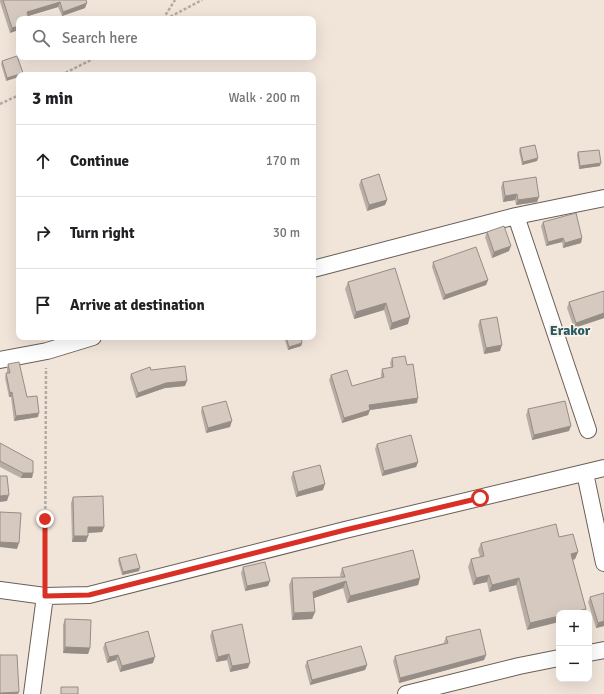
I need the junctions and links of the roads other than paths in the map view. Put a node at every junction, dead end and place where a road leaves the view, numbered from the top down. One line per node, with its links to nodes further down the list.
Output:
1 (604, 198): 2 (street)
2 (516, 216): 3 (street); 6 (street)
3 (316, 269)
4 (83, 340): 5 (street)
5 (0, 360)
6 (588, 430)
7 (604, 468): 8 (street)
8 (585, 473): 9 (street); 11 (street)
9 (604, 563)
10 (0, 590): 11 (street)
11 (45, 596): 15 (street)
12 (604, 650): 13 (street)
13 (592, 652)
14 (556, 659): 16 (street)
15 (32, 694)
16 (406, 694)

